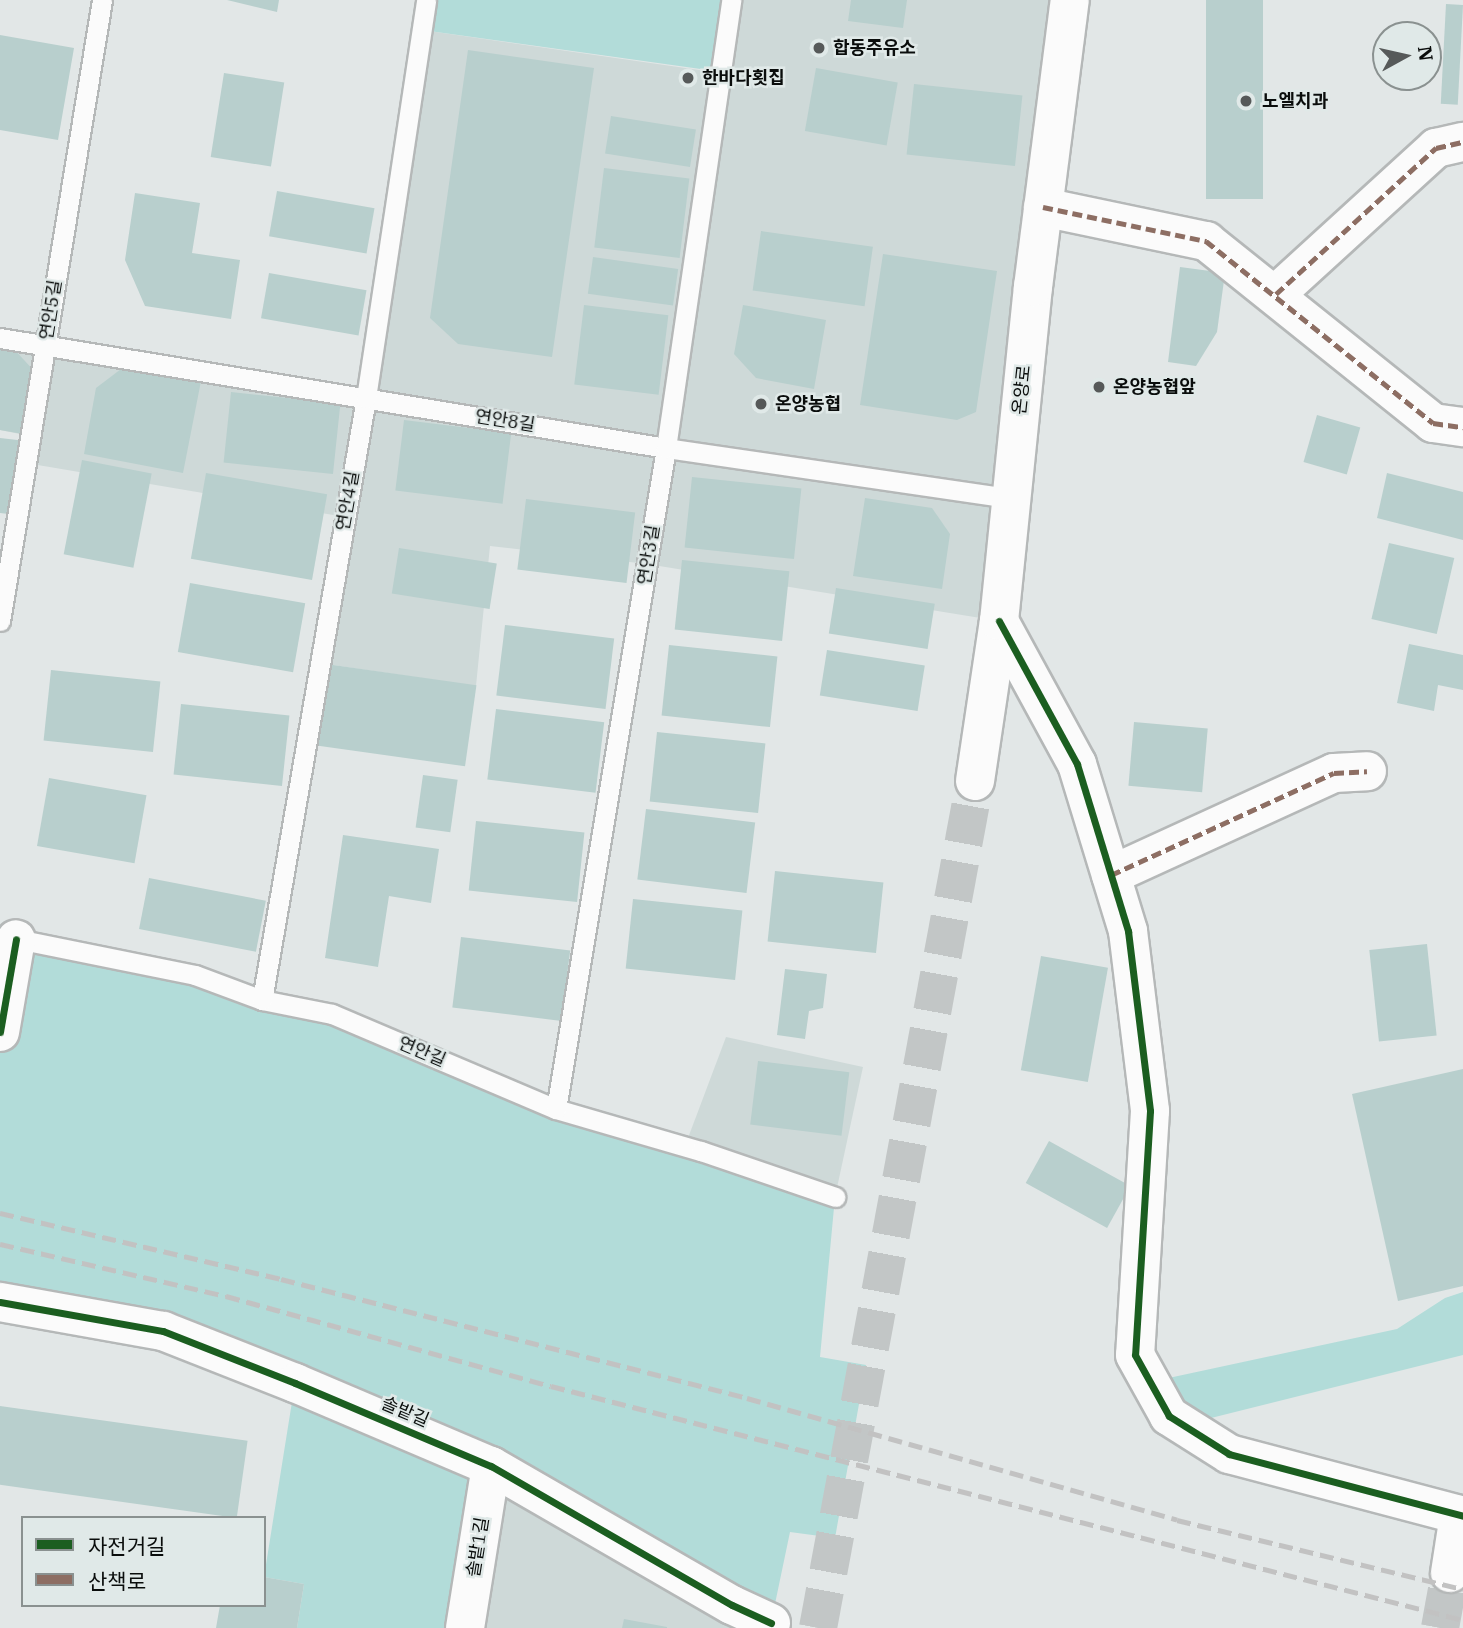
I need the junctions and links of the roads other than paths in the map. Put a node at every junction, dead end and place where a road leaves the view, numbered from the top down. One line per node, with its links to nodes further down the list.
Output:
1 (102, 0): 9 (lane, 연안5길)
2 (426, 0): 10 (lane, 연안4길)
3 (731, 0): 12 (lane, 연안3길)
4 (1070, 0): 6 (street, 온양로)
5 (1463, 142): 7 (street)
6 (1043, 208): 7 (street); 13 (street, 온양로)
7 (1276, 294): 11 (street)
8 (0, 338): 9 (lane, 연안8길)
9 (45, 346): 10 (lane, 연안8길); 14 (lane, 연안5길)
10 (366, 398): 12 (lane, 연안8길); 20 (lane, 연안4길)
11 (1463, 426)
12 (666, 448): 13 (lane, 연안8길); 22 (lane, 연안3길)
13 (1010, 498): 15 (street, 온양로)
14 (0, 621)
15 (999, 621): 17 (street, 온양로); 18 (street)
16 (1367, 771): 18 (street)
17 (975, 781)
18 (1111, 875): 26 (street)
19 (8, 938): 20 (lane, 연안길); 21 (street)
20 (262, 1000): 22 (lane, 연안길)
21 (0, 1032)
22 (556, 1109): 23 (lane, 연안길)
23 (835, 1197)
24 (0, 1302): 25 (street, 솔밭길)
25 (491, 1466): 28 (street, 솔밭길); 29 (street, 솔밭1길)
26 (1461, 1515): 27 (street)
27 (1450, 1573)
28 (771, 1623)
29 (465, 1628)

